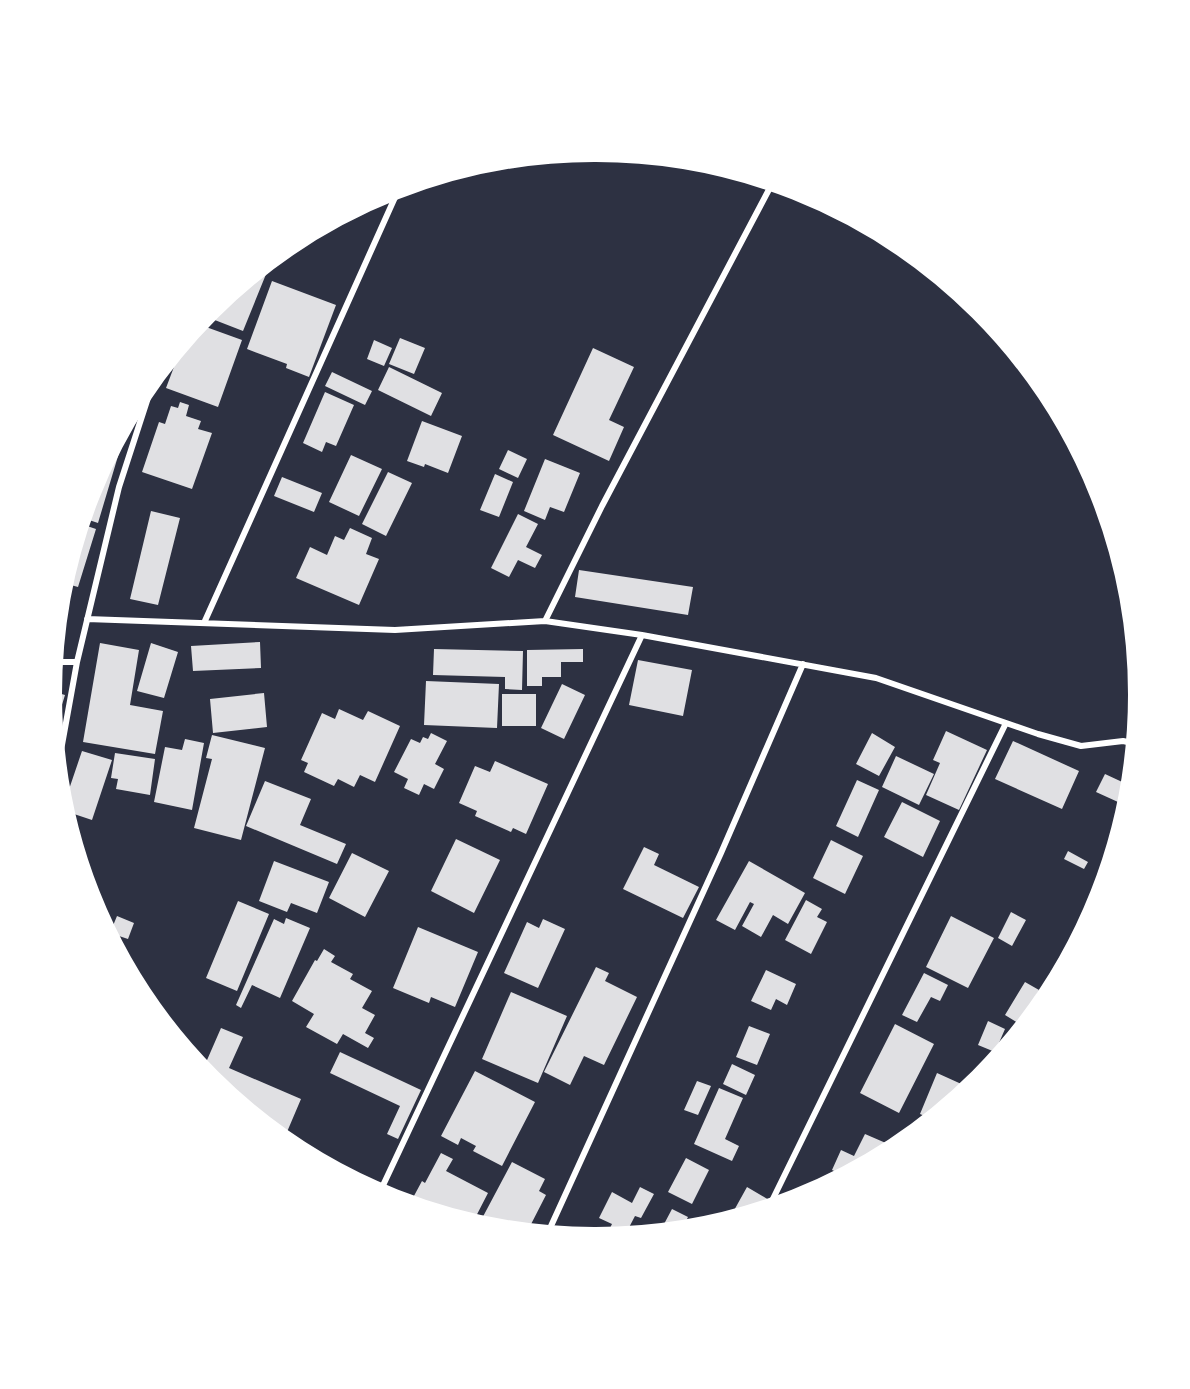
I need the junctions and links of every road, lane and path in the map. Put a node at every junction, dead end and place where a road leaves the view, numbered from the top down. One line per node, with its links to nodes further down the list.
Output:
1 (770, 187): 5 (street)
2 (395, 197): 6 (street)
3 (148, 397): 4 (street)
4 (87, 618): 6 (street); 9 (street)
5 (545, 621): 6 (street); 7 (street)
6 (204, 623)
7 (642, 635): 10 (street); 14 (street)
8 (60, 662): 9 (street)
9 (78, 662): 13 (street)
10 (803, 664): 11 (street); 16 (street)
11 (1006, 723): 12 (street); 15 (street)
12 (1129, 742)
13 (62, 749)
14 (382, 1187)
15 (772, 1201)
16 (550, 1229)

